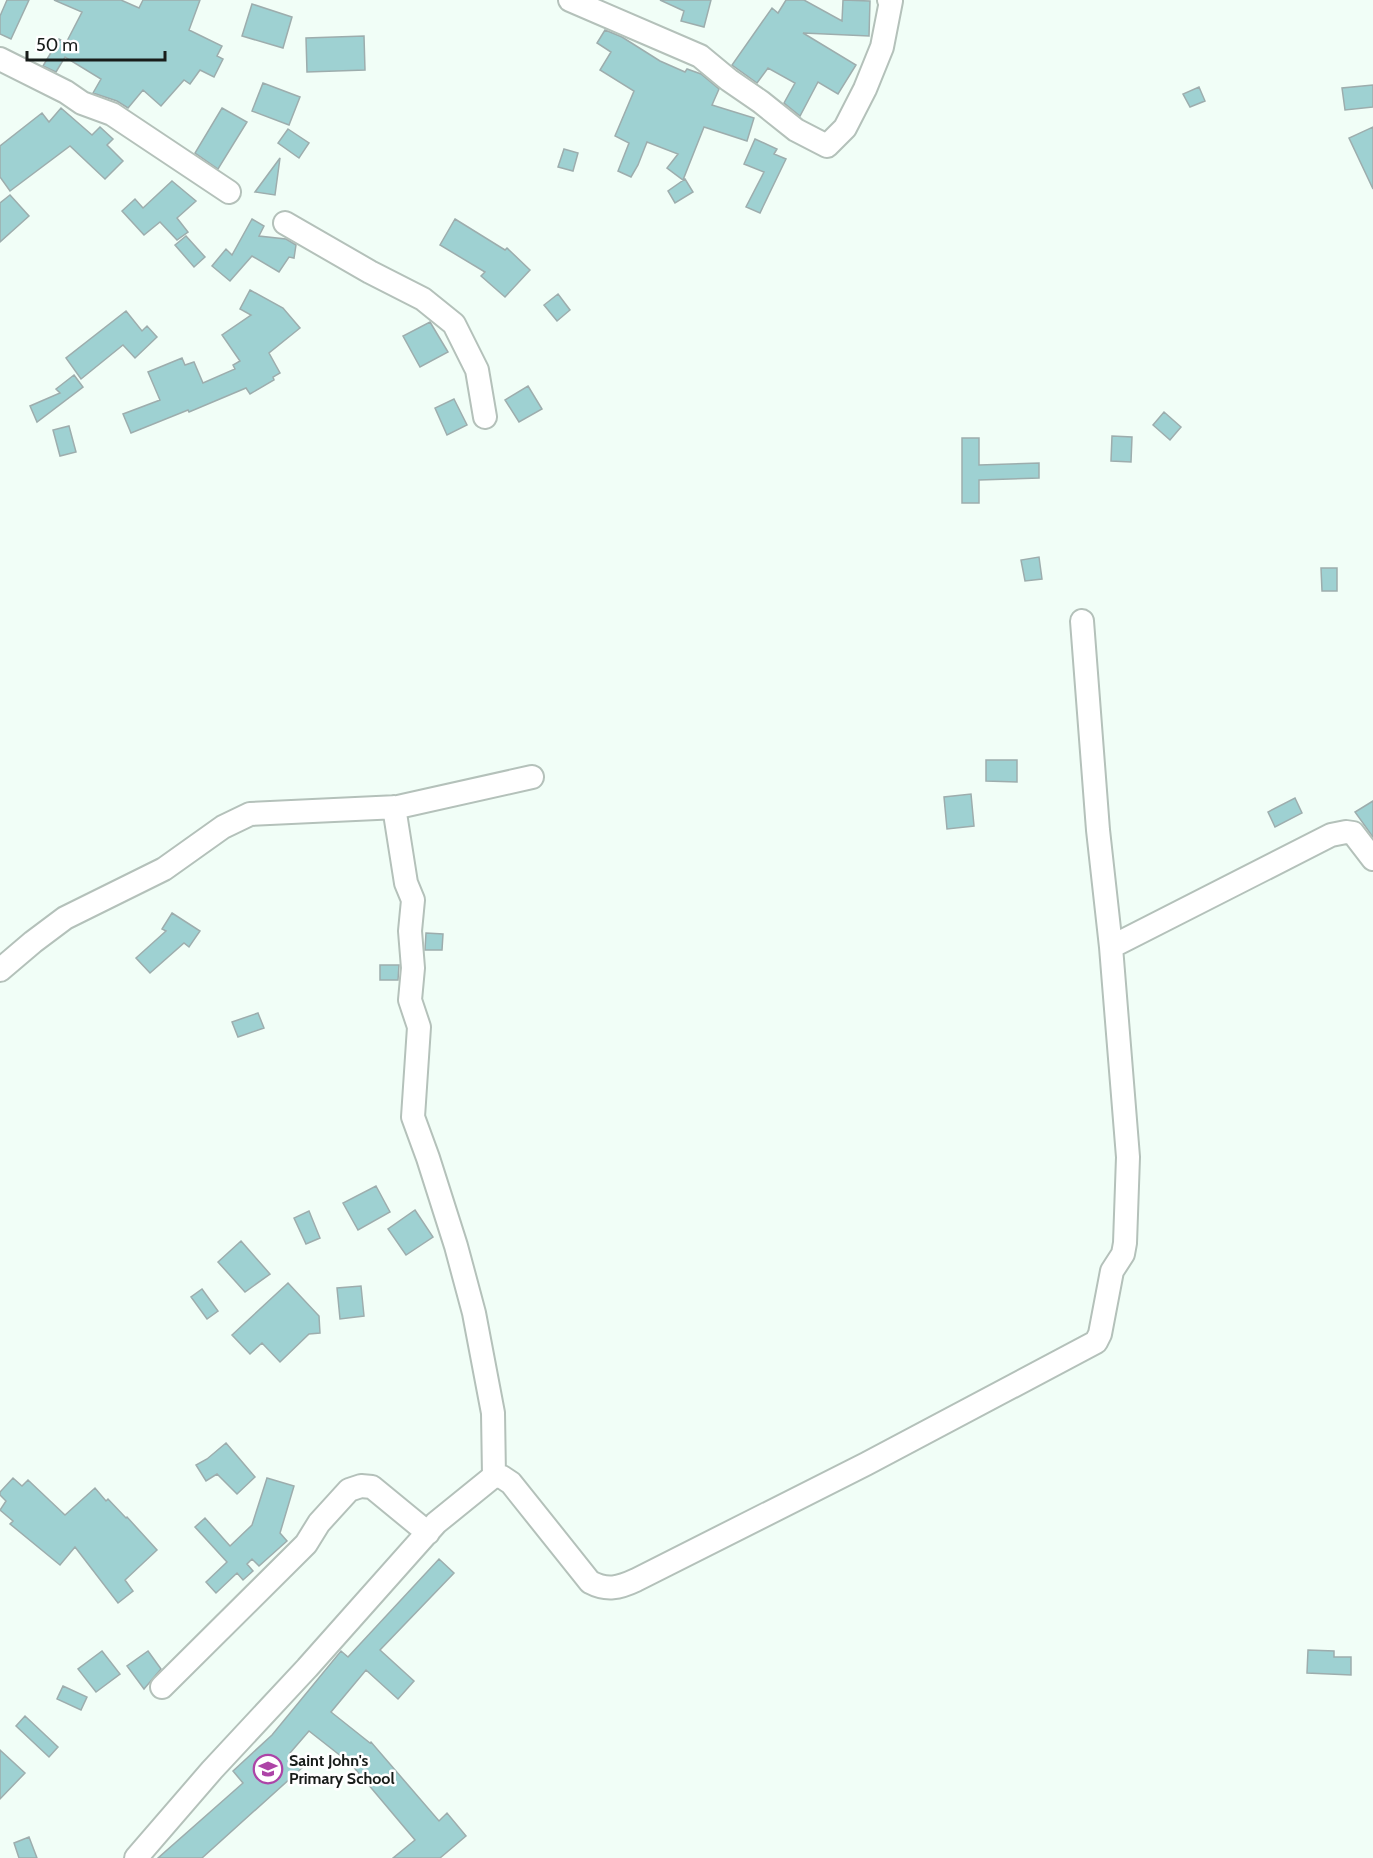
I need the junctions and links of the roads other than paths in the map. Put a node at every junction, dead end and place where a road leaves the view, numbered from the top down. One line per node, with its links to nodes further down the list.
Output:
1 (570, 0): 2 (street)
2 (889, 0)
3 (0, 59): 4 (street)
4 (230, 192)
5 (285, 223): 6 (street)
6 (485, 417)
7 (1082, 621): 11 (street)
8 (532, 777): 9 (street)
9 (394, 807): 12 (street); 13 (street)
10 (1373, 859): 11 (street)
11 (1111, 946): 13 (street)
12 (0, 970)
13 (494, 1476): 14 (street)
14 (428, 1533): 15 (street); 16 (street)
15 (162, 1687)
16 (136, 1858)

